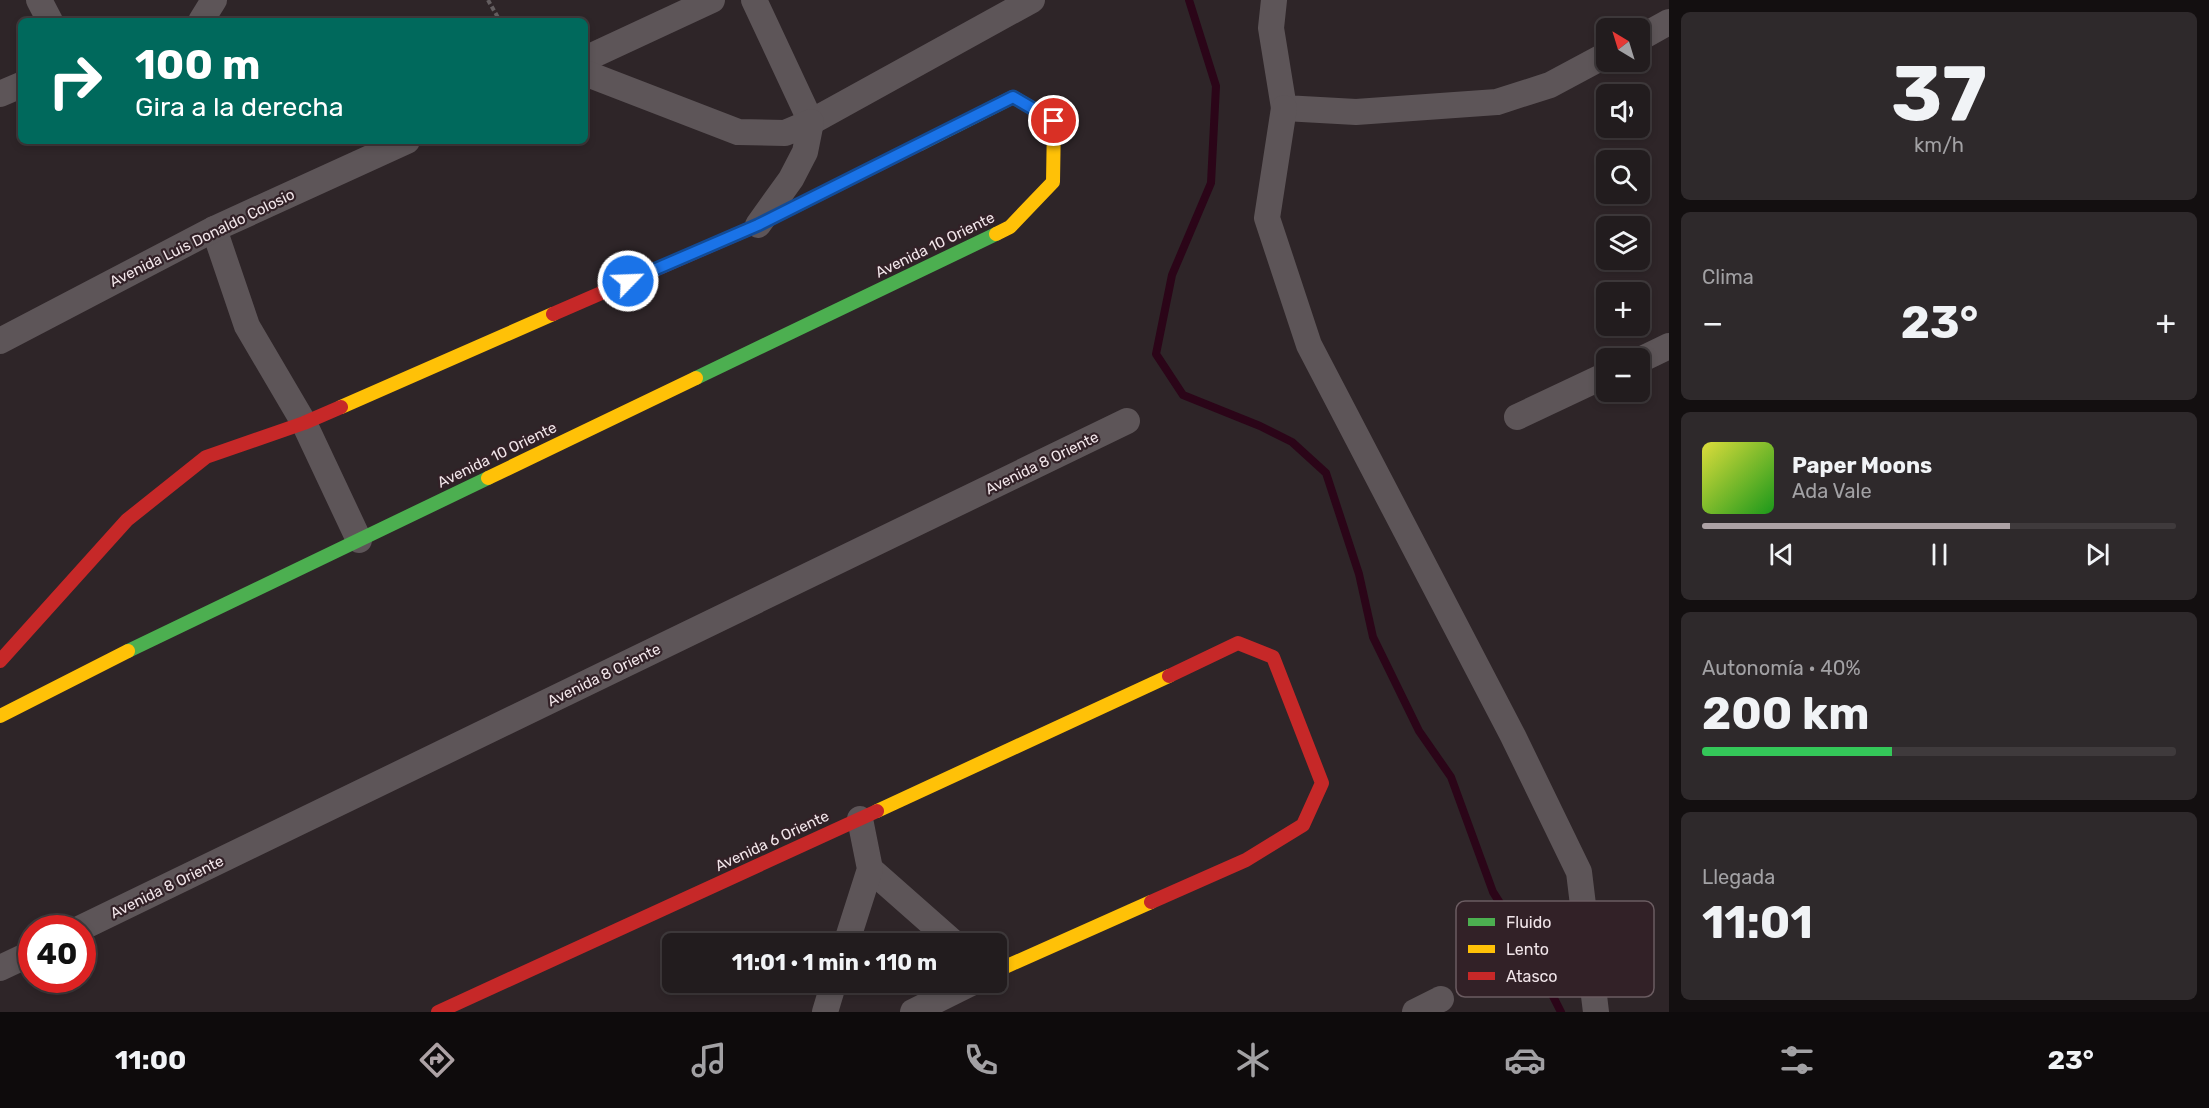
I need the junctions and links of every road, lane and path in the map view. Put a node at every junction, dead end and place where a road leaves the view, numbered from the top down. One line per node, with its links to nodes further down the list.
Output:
1 (39, 0): 8 (street)
2 (214, 0): 9 (street)
3 (488, 0): 10 (path)
4 (712, 0): 13 (street)
5 (754, 0): 19 (street)
6 (1032, 0): 19 (street)
7 (1274, 0): 18 (street)
8 (49, 18)
9 (203, 18)
10 (498, 18)
11 (1669, 22): 12 (street)
12 (1650, 32)
13 (588, 58)
14 (1596, 60): 18 (street)
15 (588, 74): 19 (street)
16 (18, 86): 17 (street)
17 (0, 94)
18 (1284, 108): 35 (street)
19 (811, 122): 21 (street)
20 (401, 144): 22 (street, Avenida Luis Donaldo Colosio)
21 (758, 225): 29 (street); 30 (street, Avenida 10 Oriente)
22 (214, 229): 23 (street, Avenida Luis Donaldo Colosio); 29 (street)
23 (0, 341)
24 (1669, 346): 25 (street)
25 (1650, 355)
26 (1596, 380): 27 (street)
27 (1517, 417)
28 (1127, 421): 36 (street, Avenida 8 Oriente)
29 (304, 423): 30 (street); 31 (street)
30 (359, 540): 32 (street, Avenida 10 Oriente)
31 (0, 661)
32 (0, 716)
33 (860, 819): 34 (street); 40 (street, Avenida 6 Oriente); 46 (street, Avenida 6 Oriente)
34 (870, 869): 37 (street); 38 (street)
35 (1583, 901)
36 (96, 921)
37 (850, 933)
38 (943, 933)
39 (18, 960): 41 (street)
40 (1007, 966)
41 (0, 968)
42 (831, 993): 47 (street)
43 (951, 993): 48 (street)
44 (1594, 997): 50 (street)
45 (1441, 999): 49 (street)
46 (438, 1012)
47 (825, 1012)
48 (913, 1012)
49 (1415, 1012)
50 (1596, 1012)

